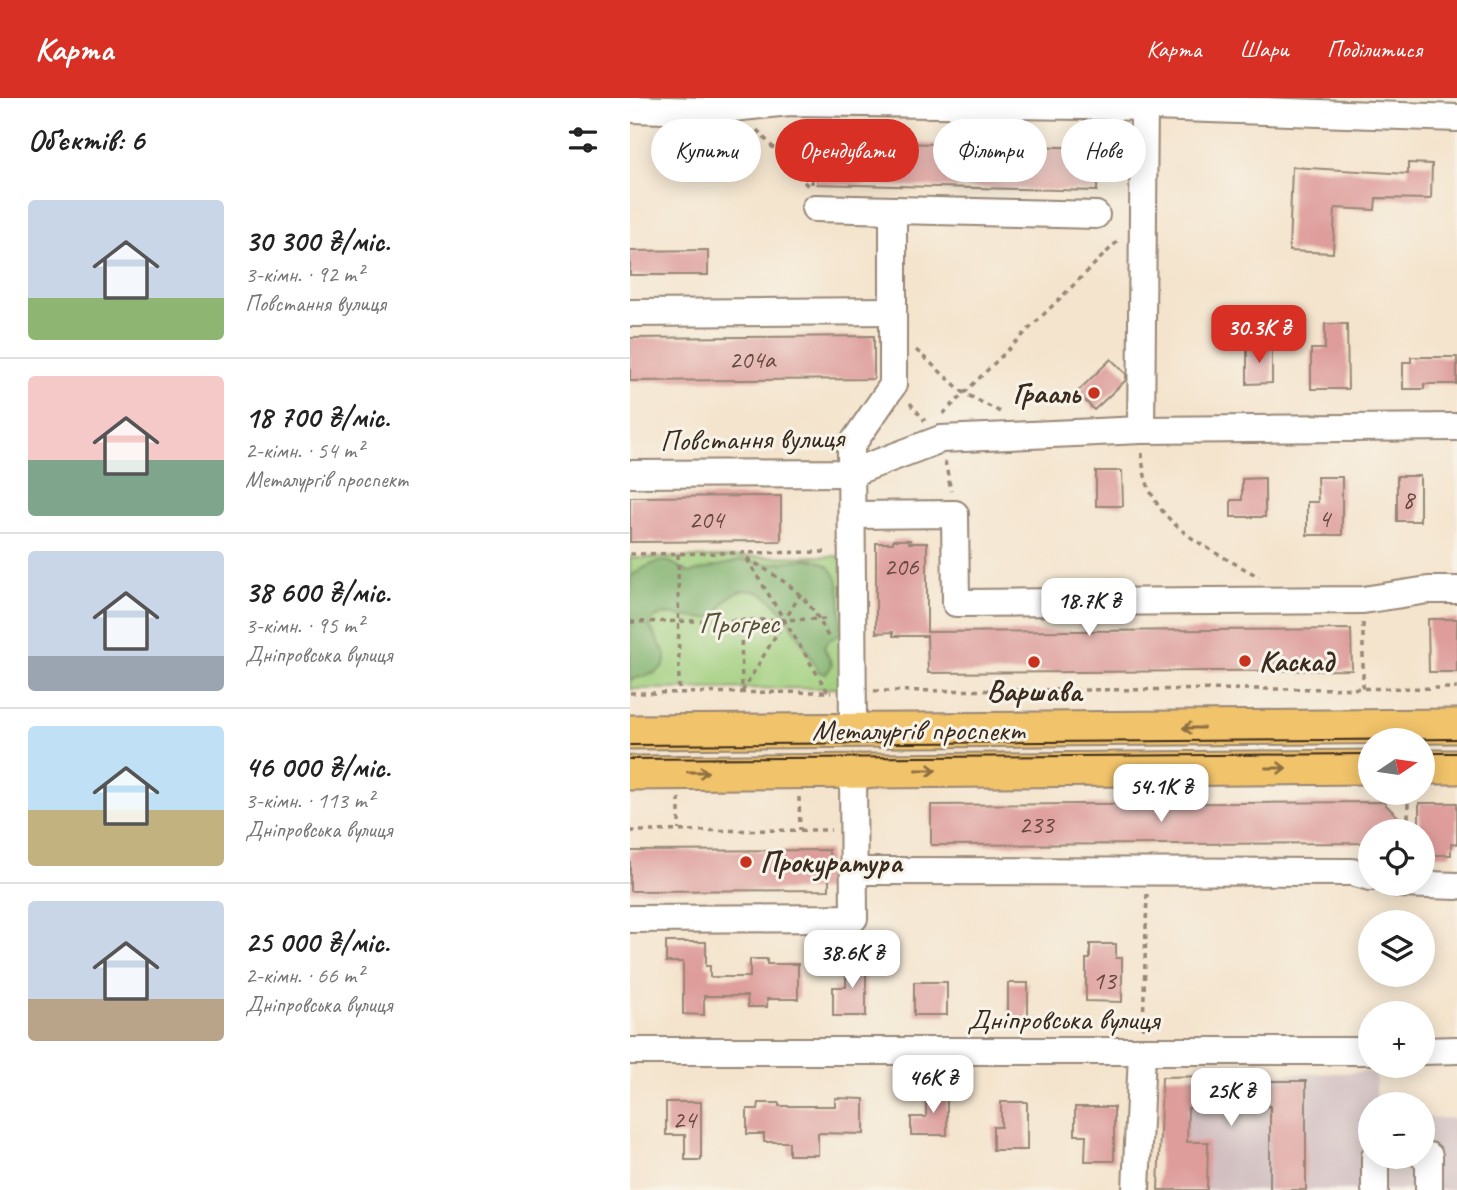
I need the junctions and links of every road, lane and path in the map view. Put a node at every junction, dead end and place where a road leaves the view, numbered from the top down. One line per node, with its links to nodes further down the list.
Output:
1 (814, 102): 2 (street); 3 (street); 3 (path)
2 (1150, 104): 5 (street); 9 (street)
3 (737, 107): 4 (street)
4 (630, 109)
5 (1457, 118)
6 (815, 208): 7 (street)
7 (893, 210): 8 (street); 11 (street)
8 (1096, 215)
9 (1143, 216): 13 (path); 15 (street)
10 (630, 313): 11 (street)
11 (893, 321): 12 (street); 13 (path)
12 (893, 384): 16 (path); 17 (street)
13 (964, 393): 16 (path)
14 (1457, 427): 15 (street, Повстання вулиця)
15 (1141, 430): 16 (street, Повстання вулиця); 25 (path)
16 (936, 433): 17 (street, Повстання вулиця); 19 (path)
17 (851, 472): 18 (street, Повстання вулиця); 20 (street)
18 (630, 474)
19 (955, 514): 20 (street); 28 (street)
20 (852, 515): 21 (street)
21 (852, 552): 24 (path); 30 (street)
22 (630, 554): 23 (path)
23 (678, 554): 24 (path); 33 (path)
24 (745, 555): 27 (path); 32 (path)
25 (1264, 579)
26 (1457, 590): 28 (street)
27 (801, 593): 29 (path); 32 (path)
28 (1363, 600): 36 (path)
29 (820, 619): 30 (path); 32 (path); 35 (path)
30 (852, 619): 40 (street)
31 (741, 620): 32 (path); 33 (path); 39 (path)
32 (785, 620): 39 (path); 40 (path)
33 (679, 621): 34 (path); 38 (path)
34 (630, 622)
35 (831, 643)
36 (1363, 688): 37 (path); 40 (path)
37 (1457, 688)
38 (679, 692): 39 (path); 41 (path)
39 (742, 692): 40 (path)
40 (840, 692): 43 (street)
41 (630, 693)
42 (1457, 726): 43 (main road, Металургів проспект, one-way to 43)
43 (853, 730): 44 (main road, Металургів проспект); 48 (main road)
44 (630, 732)
45 (1457, 766): 47 (main road)
46 (1358, 767): 48 (main road, Металургів проспект, one-way to 46)
47 (1435, 767)
48 (853, 771): 49 (main road, Металургів проспект, one-way to 48); 54 (street)
49 (630, 772)
50 (679, 794): 52 (path)
51 (799, 794): 53 (path)
52 (679, 830): 53 (path); 55 (path)
53 (800, 830): 54 (path)
54 (854, 830): 56 (street)
55 (630, 831)
56 (854, 871): 57 (street); 61 (street)
57 (1147, 872): 58 (street); 66 (path)
58 (1358, 874)
59 (1435, 885): 60 (street)
60 (1457, 886)
61 (630, 919)
62 (630, 1051): 66 (street, Дніпровська вулиця)
63 (1358, 1051): 66 (street, Дніпровська вулиця)
64 (1435, 1051): 65 (street)
65 (1457, 1051)
66 (1142, 1052): 69 (street)
67 (1375, 1169): 70 (street)
68 (1429, 1169): 71 (street)
69 (1136, 1190)
70 (1375, 1190)
71 (1429, 1190)

